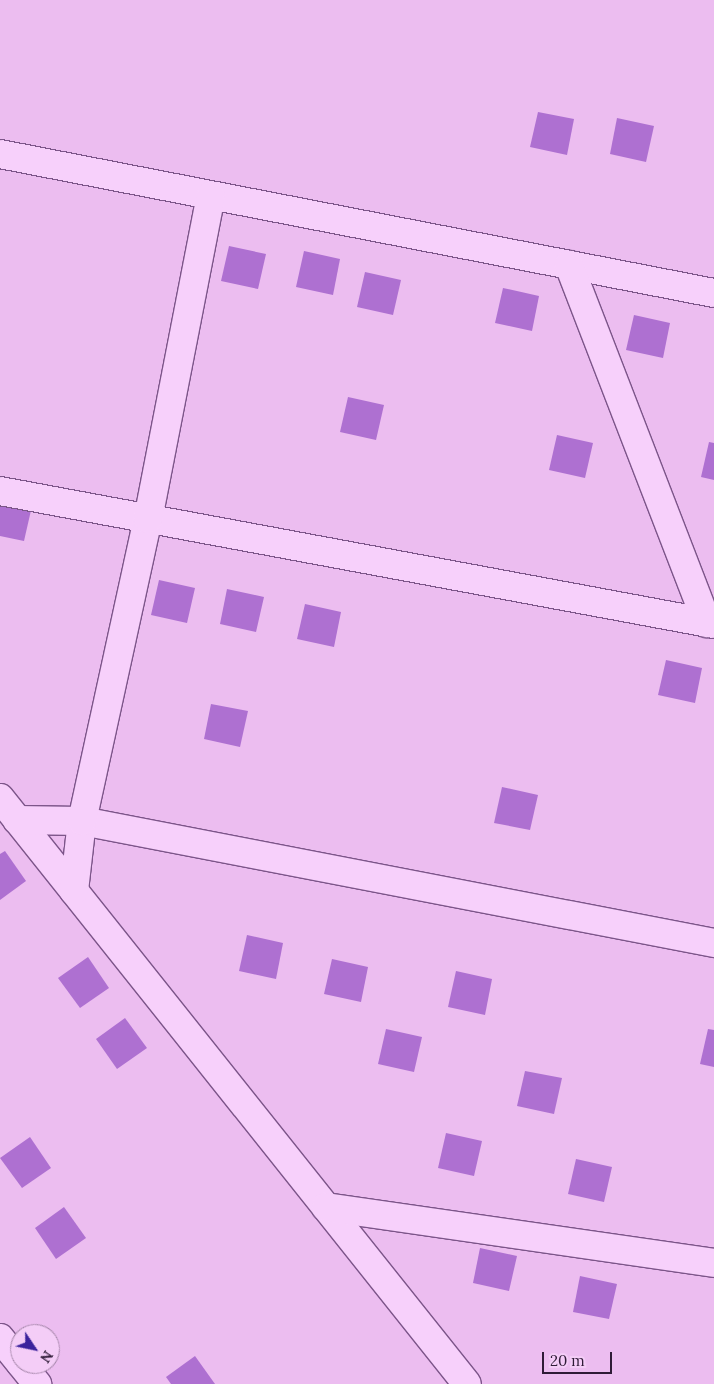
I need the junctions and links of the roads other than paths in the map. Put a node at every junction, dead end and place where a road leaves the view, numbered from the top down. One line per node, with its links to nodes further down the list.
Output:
1 (0, 154): 2 (lane)
2 (210, 196): 3 (lane); 6 (lane)
3 (569, 264): 4 (lane); 7 (lane)
4 (714, 292)
5 (0, 491): 6 (lane)
6 (148, 519): 7 (lane); 10 (lane)
7 (711, 624)
8 (0, 798): 9 (lane)
9 (17, 820): 10 (lane); 11 (lane)
10 (82, 821): 11 (lane); 12 (lane)
11 (74, 891): 13 (lane)
12 (714, 943)
13 (326, 1207): 14 (lane); 19 (lane)
14 (714, 1263)
15 (0, 1338): 16 (lane)
16 (10, 1351)
17 (28, 1374): 18 (lane)
18 (37, 1384)
19 (467, 1384)

